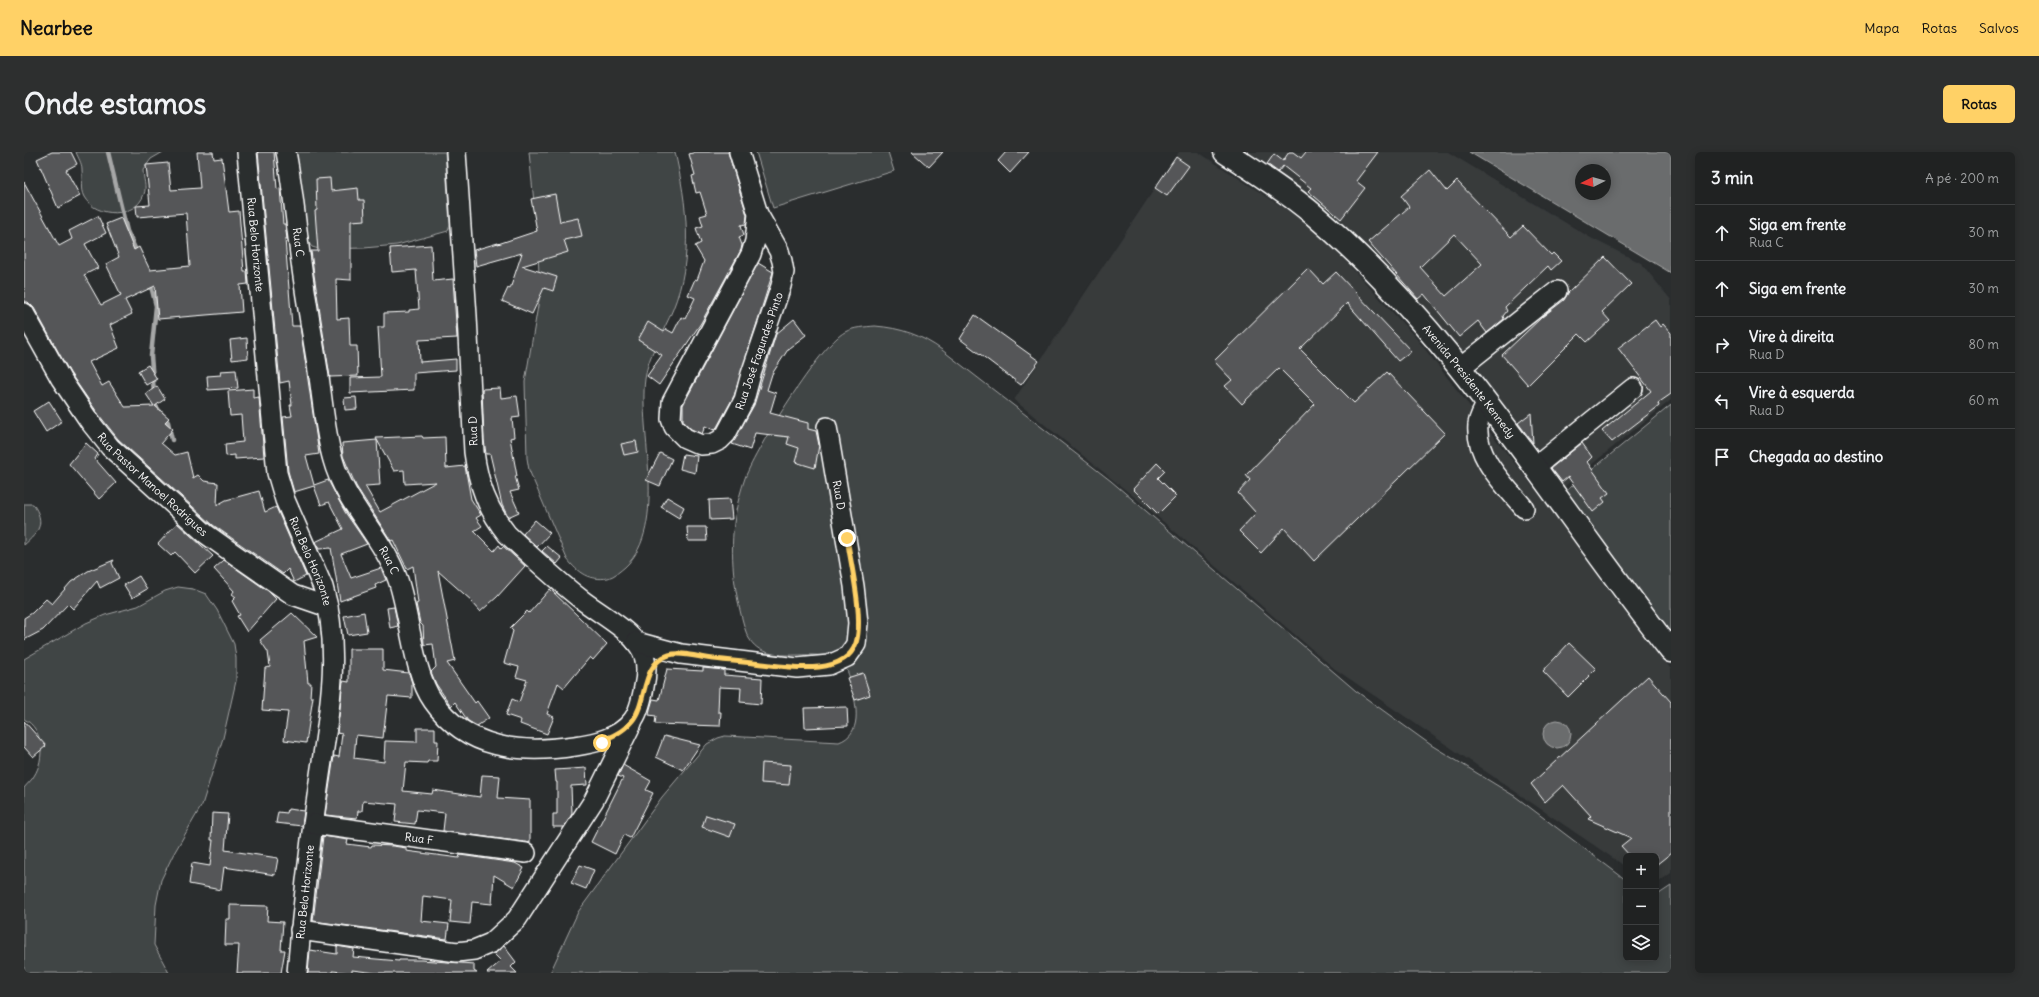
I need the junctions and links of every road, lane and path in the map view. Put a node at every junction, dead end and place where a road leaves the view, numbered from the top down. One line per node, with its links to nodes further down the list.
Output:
1 (247, 152): 15 (street, Rua Belo Horizonte)
2 (286, 152): 22 (street, Rua C)
3 (456, 152): 16 (street, Rua D)
4 (739, 152): 6 (street, Rua José Fagundes Pinto)
5 (1225, 152): 9 (main road, Avenida Presidente Kennedy)
6 (758, 214): 6 (street, Rua José Fagundes Pinto)
7 (1557, 291): 9 (street)
8 (24, 313): 15 (street, Rua Pastor Manoel Rodrigues)
9 (1460, 368): 11 (main road, Avenida Presidente Kennedy)
10 (1633, 388): 13 (street)
11 (1487, 402): 13 (main road, Avenida Presidente Kennedy); 14 (street)
12 (827, 427): 18 (street, Rua D)
13 (1535, 467): 17 (main road, Avenida Presidente Kennedy)
14 (1524, 508)
15 (328, 607): 24 (street, Rua Belo Horizonte)
16 (636, 642): 18 (street, Rua D); 19 (street, Rua D)
17 (1671, 650)
18 (676, 653): 20 (street)
19 (646, 668): 20 (street, Rua C)
20 (643, 695): 21 (street, Rua C)
21 (633, 720): 22 (street, Rua C); 23 (street)
22 (599, 742): 23 (street)
23 (610, 770): 26 (street)
24 (313, 824): 25 (street, Rua F); 26 (street, Rua Belo Horizonte)
25 (526, 852)
26 (300, 930): 27 (street, Rua Belo Horizonte)
27 (297, 973)

